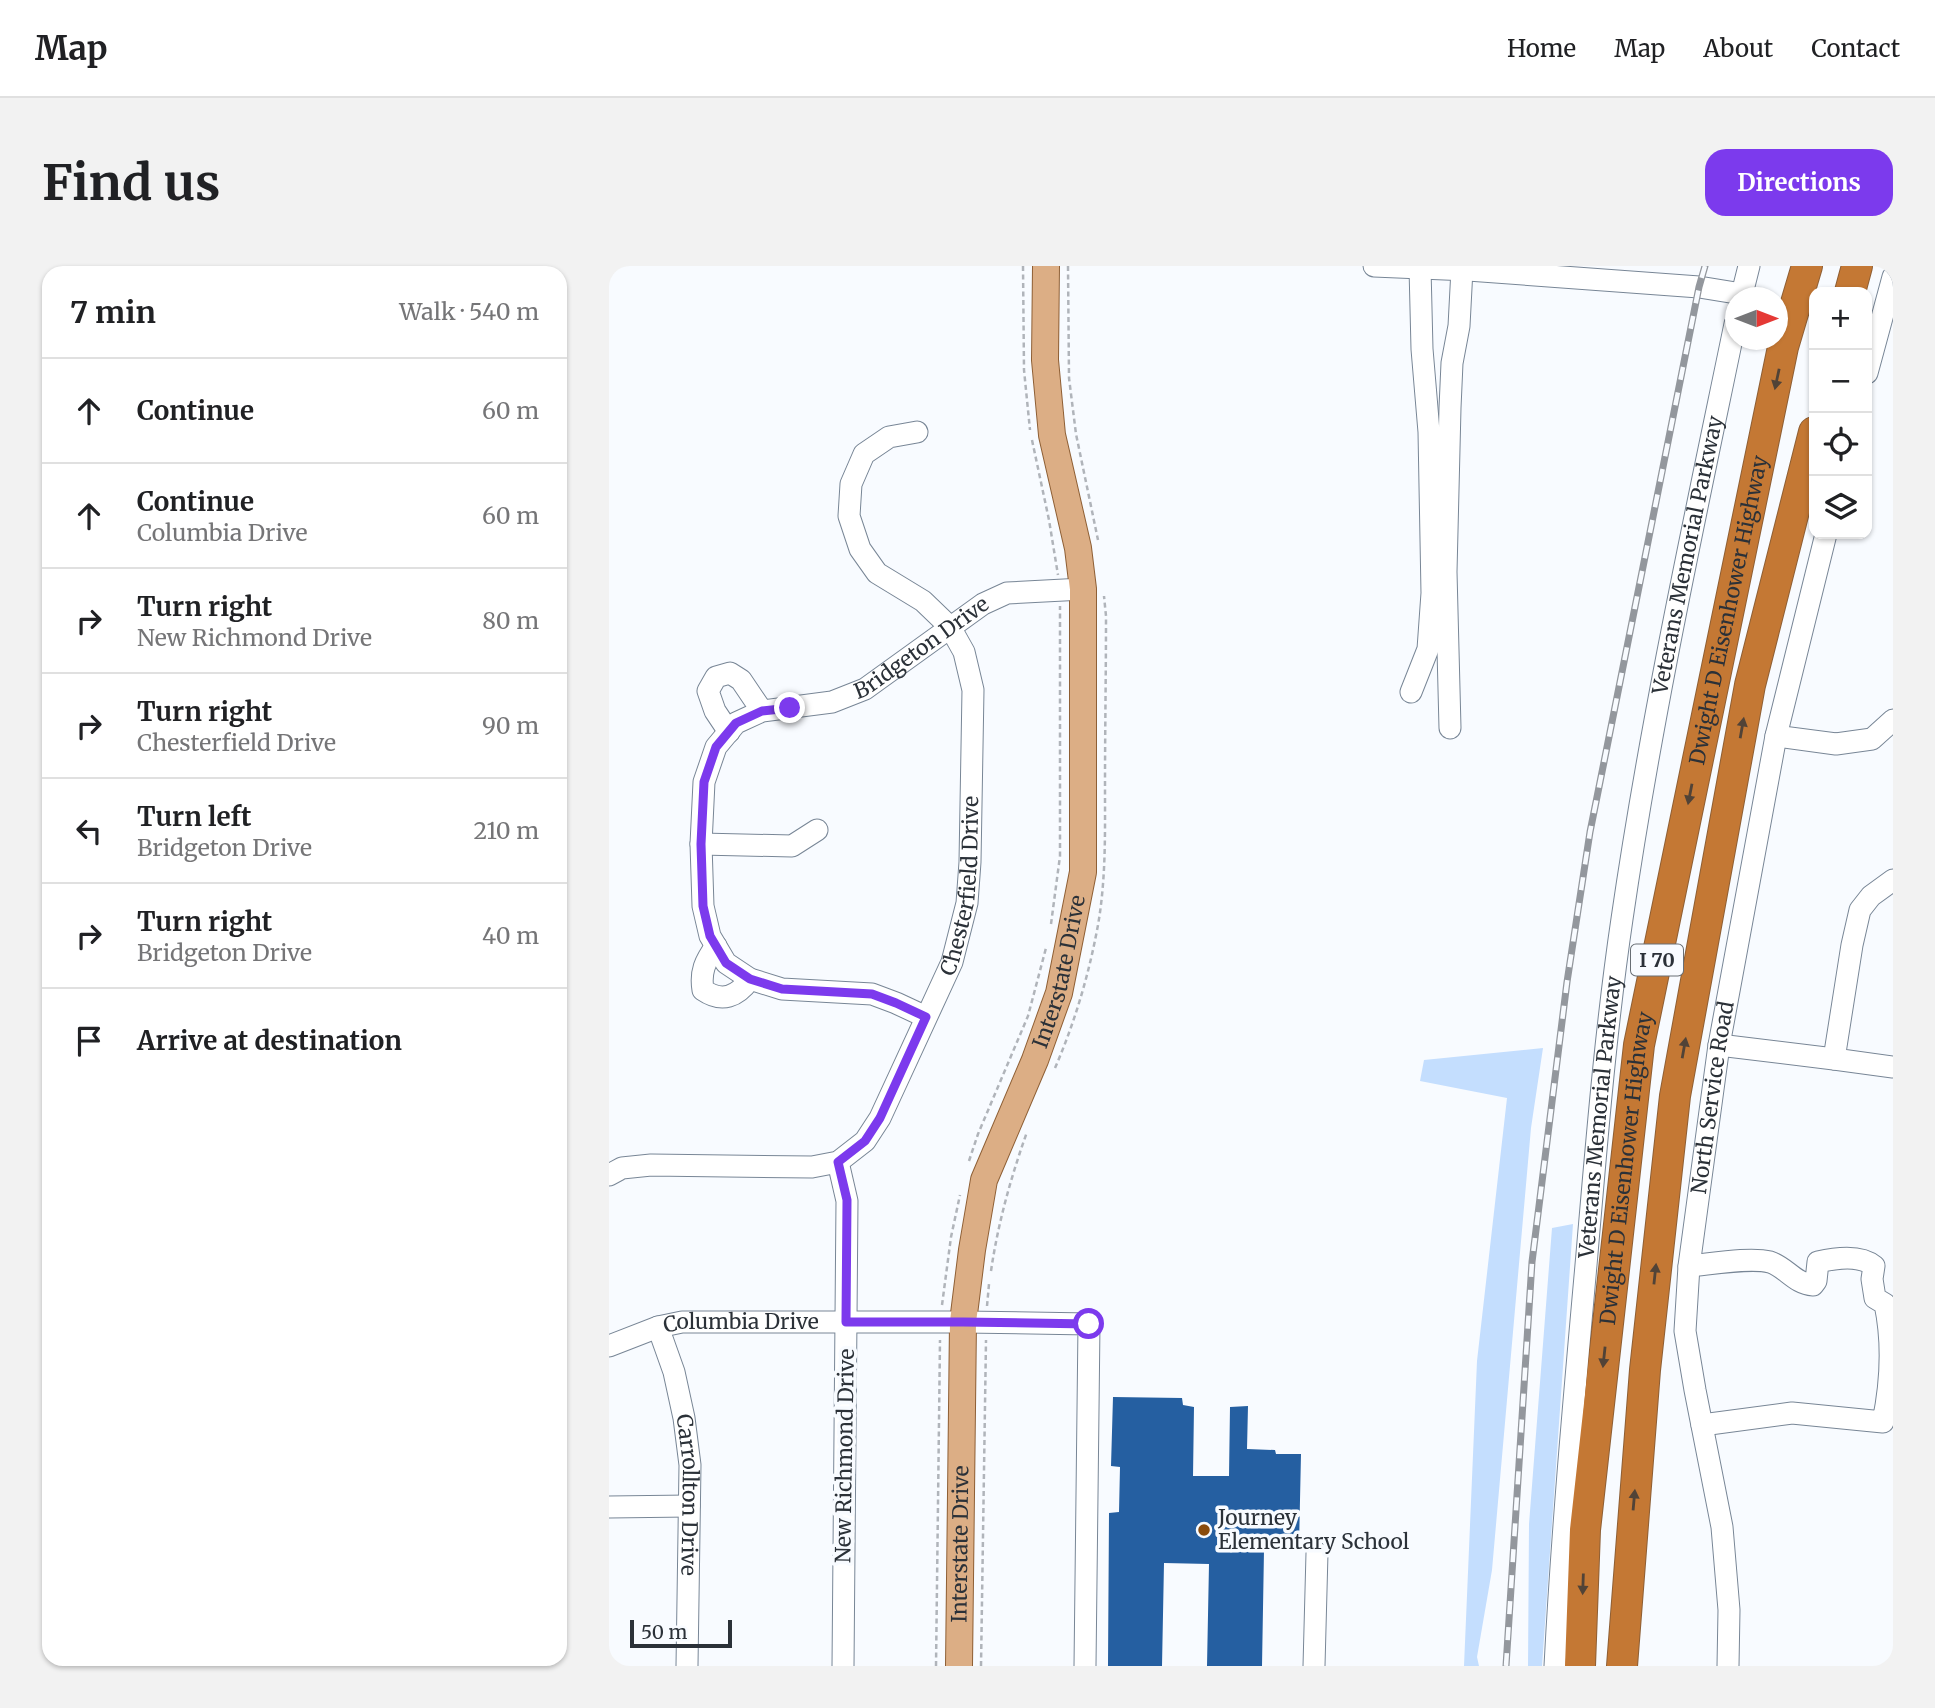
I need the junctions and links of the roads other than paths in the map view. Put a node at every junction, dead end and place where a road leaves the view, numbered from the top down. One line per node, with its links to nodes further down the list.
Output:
1 (1046, 266): 17 (main road, Interstate Drive)
2 (1374, 266): 6 (street)
3 (1749, 266): 8 (street)
4 (1807, 266): 51 (highway, Dwight D Eisenhower Highway / I 70, one-way to 51)
5 (1857, 266): 9 (highway)
6 (1420, 268): 7 (street); 19 (street)
7 (1462, 270): 11 (street); 22 (street)
8 (1743, 287)
9 (1851, 287)
10 (1891, 289): 13 (street)
11 (1725, 293)
12 (1730, 350): 50 (street, Veterans Memorial Parkway)
13 (1872, 356)
14 (916, 432): 18 (street, Chesterfield Drive)
15 (1809, 452): 52 (highway, Dwight D Eisenhower Highway / I 70, one-way to 15)
16 (1825, 539): 24 (street, North Service Road)
17 (1071, 589): 18 (street, Bridgeton Drive); 38 (main road, Interstate Drive)
18 (950, 627): 20 (street, Bridgeton Drive); 30 (street, Chesterfield Drive)
19 (1412, 692)
20 (762, 711): 23 (street, Bridgeton Drive); 23 (street)
21 (1893, 720): 24 (street)
22 (1450, 728)
23 (729, 732): 26 (street, Bridgeton Drive)
24 (1776, 736): 31 (street, North Service Road)
25 (817, 830): 26 (street)
26 (701, 844): 28 (street, Bridgeton Drive)
27 (1893, 880): 32 (street)
28 (716, 946): 29 (street, Bridgeton Drive); 29 (street)
29 (750, 979): 30 (street, Bridgeton Drive)
30 (926, 1017): 34 (street, Chesterfield Drive)
31 (1719, 1045): 32 (street); 36 (street, North Service Road)
32 (1834, 1059): 33 (street)
33 (1893, 1067)
34 (838, 1162): 35 (street); 37 (street, New Richmond Drive)
35 (609, 1175)
36 (1689, 1266): 41 (street, North Service Road); 41 (street)
37 (846, 1322): 38 (street, Columbia Drive); 39 (street, Columbia Drive); 46 (street, New Richmond Drive)
38 (951, 1322): 47 (main road, Interstate Drive); 48 (street, Columbia Drive)
39 (658, 1327): 40 (street, Columbia Drive); 42 (street, Carrollton Drive)
40 (609, 1346)
41 (1702, 1425): 53 (street, North Service Road)
42 (689, 1506): 43 (street); 45 (street, Carrollton Drive)
43 (609, 1507)
44 (1317, 1553): 49 (street)
45 (687, 1666)
46 (843, 1666)
47 (959, 1666)
48 (1085, 1666)
49 (1314, 1666)
50 (1555, 1666)
51 (1580, 1666)
52 (1622, 1666)
53 (1728, 1666)

